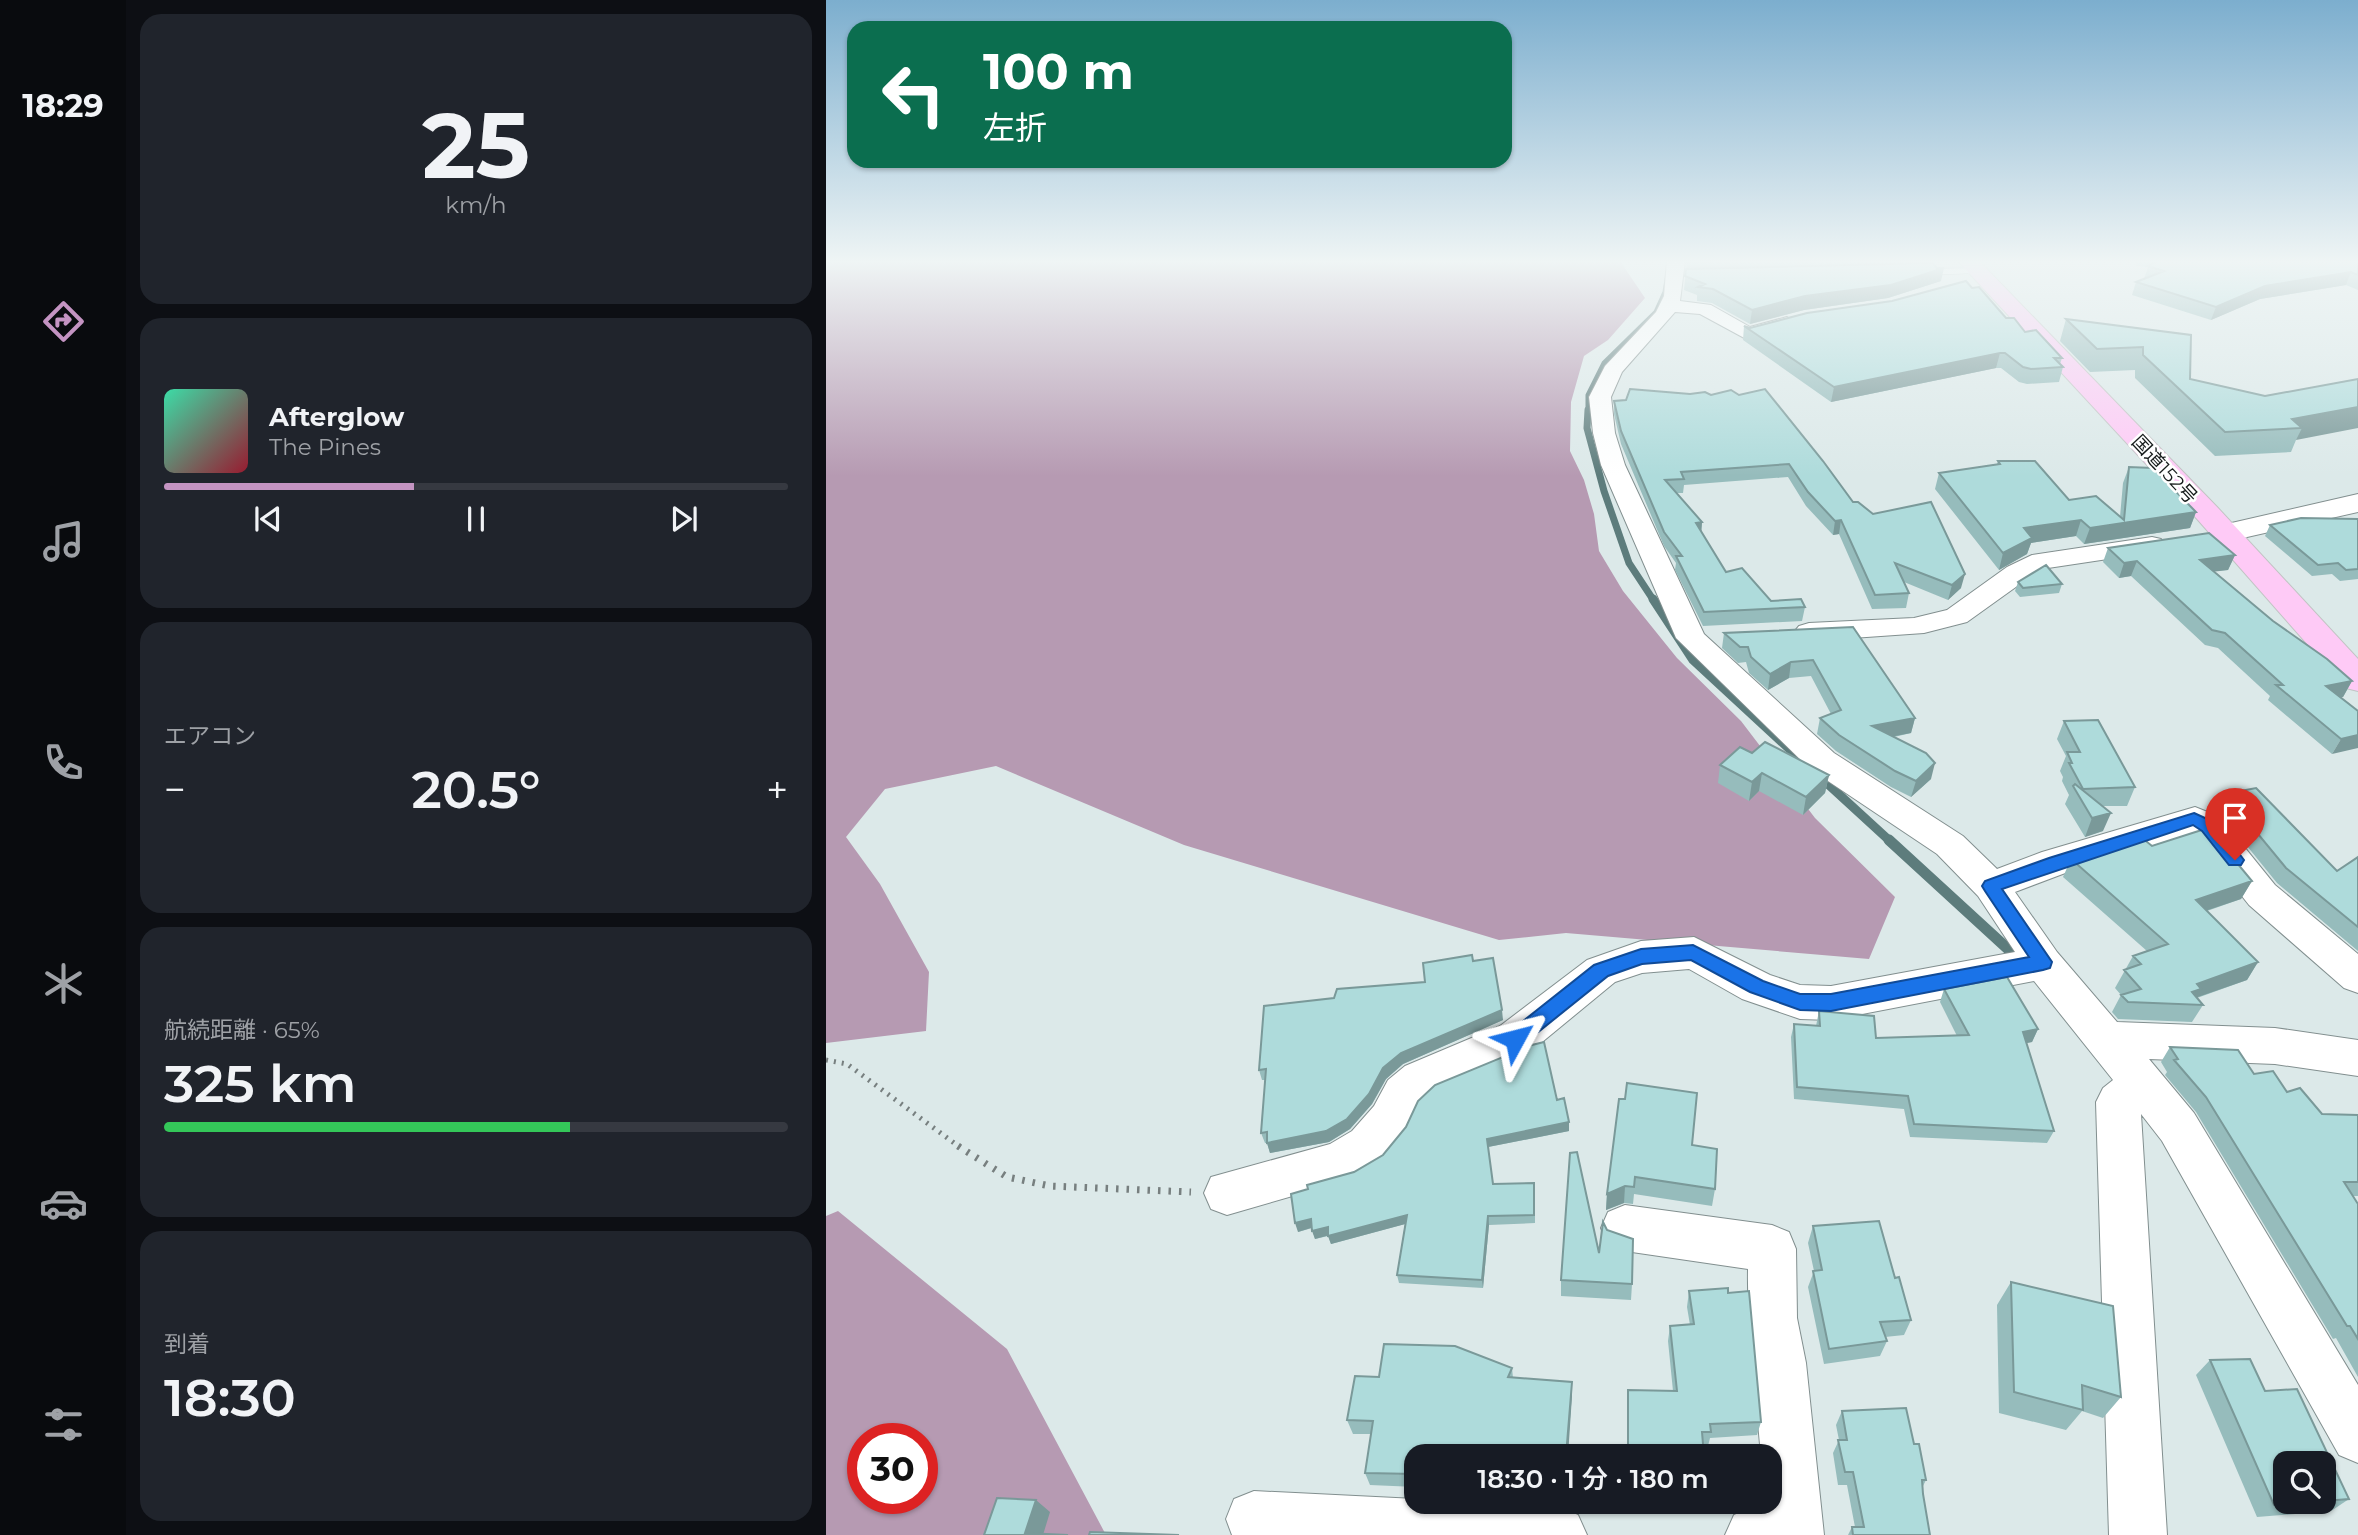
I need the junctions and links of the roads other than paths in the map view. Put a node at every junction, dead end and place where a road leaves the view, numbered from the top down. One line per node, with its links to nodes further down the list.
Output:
1 (1647, 333): 7 (street)
2 (2036, 333): 4 (highway, 国道152号)
3 (2358, 503): 4 (street)
4 (2224, 533): 5 (street); 8 (highway, 国道152号)
5 (1788, 633)
6 (1733, 635): 7 (street)
7 (1691, 638): 9 (street)
8 (2358, 680)
9 (1991, 886): 10 (street); 11 (street)
10 (2043, 962): 12 (street); 15 (street)
11 (2358, 977)
12 (2106, 1040): 13 (street); 14 (street)
13 (2358, 1058)
14 (2143, 1084): 17 (street); 21 (street)
15 (1227, 1193)
16 (1625, 1228): 19 (street)
17 (2358, 1436)
18 (1254, 1519): 20 (street)
19 (1782, 1534)
20 (1558, 1535)
21 (2138, 1535)

